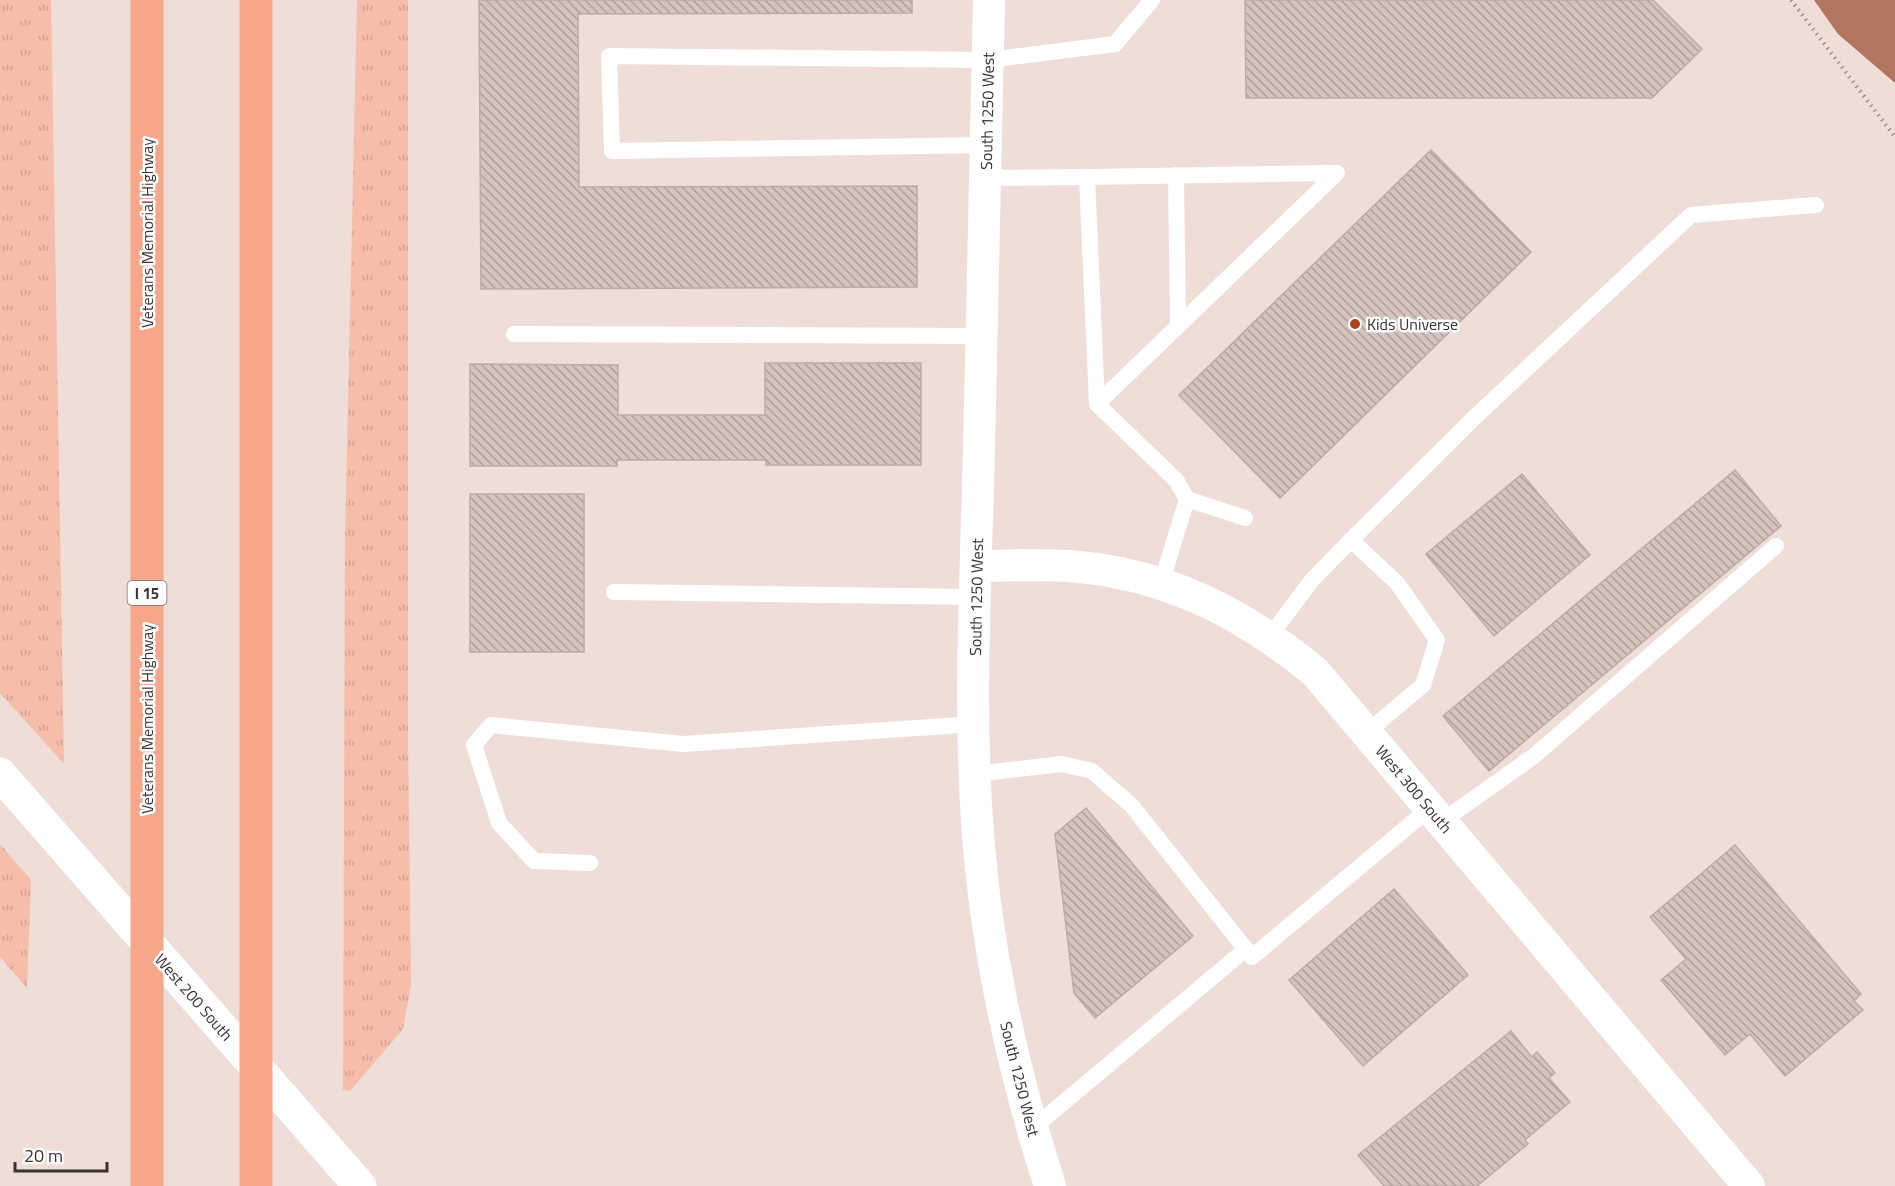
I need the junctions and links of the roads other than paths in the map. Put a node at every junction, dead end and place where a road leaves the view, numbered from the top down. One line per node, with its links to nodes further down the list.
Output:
1 (147, 0): 31 (highway, Veterans Memorial Highway / I 15)
2 (256, 0): 32 (highway)
3 (989, 0): 5 (street, South 1250 West)
4 (1152, 0): 5 (lane)
5 (988, 60): 6 (street, South 1250 West); 6 (lane)
6 (986, 145): 9 (street, South 1250 West)
7 (1176, 175): 8 (lane); 11 (lane); 11 (lane)
8 (1087, 177): 9 (lane); 14 (lane)
9 (985, 178): 13 (street, South 1250 West)
10 (1816, 205): 17 (lane)
11 (1178, 325): 14 (lane)
12 (514, 334): 13 (lane)
13 (981, 336): 19 (street, South 1250 West)
14 (1097, 404): 15 (lane)
15 (1187, 499): 16 (lane); 20 (lane)
16 (1245, 518)
17 (1351, 540): 22 (lane); 24 (lane)
18 (1776, 546): 27 (lane)
19 (976, 581): 20 (street, West 300 South); 21 (lane); 23 (street, South 1250 West)
20 (1161, 584): 22 (street, West 300 South)
21 (614, 592)
22 (1270, 636): 24 (street, West 300 South)
23 (975, 724): 26 (street, South 1250 West); 28 (lane)
24 (1366, 733): 27 (street, West 300 South)
25 (0, 774): 33 (street, West 200 South)
26 (975, 774): 29 (lane); 30 (street, South 1250 West)
27 (1436, 815): 29 (lane); 35 (street, West 300 South)
28 (590, 863)
29 (1246, 949): 30 (lane)
30 (1032, 1128): 34 (street, South 1250 West)
31 (147, 1186)
32 (256, 1186)
33 (360, 1186)
34 (1050, 1186)
35 (1749, 1186)

